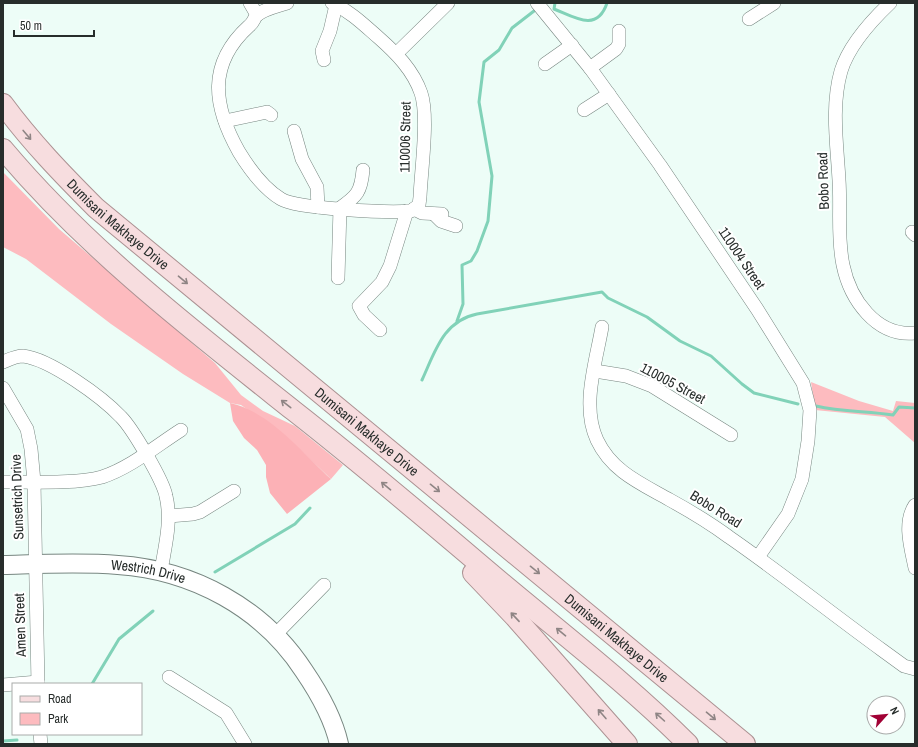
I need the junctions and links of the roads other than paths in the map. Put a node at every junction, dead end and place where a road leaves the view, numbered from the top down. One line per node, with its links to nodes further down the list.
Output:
1 (250, 3): 8 (street)
2 (287, 3): 8 (street)
3 (448, 3): 12 (street)
4 (537, 3): 11 (street, 110004 Street)
5 (774, 3): 9 (street)
6 (890, 3): 31 (street, Bobo Road)
7 (334, 4): 12 (street, 110006 Street); 13 (street)
8 (257, 15): 20 (street)
9 (749, 19)
10 (619, 30): 15 (street)
11 (572, 45): 14 (street); 15 (street, 110004 Street)
12 (397, 53): 26 (street, 110006 Street)
13 (324, 60)
14 (545, 64)
15 (590, 68): 16 (street, 110004 Street)
16 (609, 94): 18 (street); 44 (street, 110004 Street)
17 (3, 104): 58 (main road, Dumisani Makhaye Drive, one-way to 58)
18 (584, 110)
19 (271, 115): 20 (street)
20 (225, 121): 24 (street)
21 (294, 131): 24 (street)
22 (3, 149): 41 (main road, Dumisani Makhaye Drive, one-way to 22)
23 (363, 170): 25 (street)
24 (318, 207): 25 (street)
25 (340, 208): 26 (street); 28 (street)
26 (411, 210): 27 (street); 30 (street, 110006 Street)
27 (456, 226)
28 (338, 278)
29 (602, 327): 33 (street, Bobo Road)
30 (380, 330)
31 (915, 333)
32 (3, 362): 37 (street)
33 (594, 371): 36 (street, 110005 Street); 44 (street, Bobo Road)
34 (3, 388): 39 (street, Sunsetrich Drive)
35 (181, 430): 37 (street)
36 (731, 435)
37 (145, 454): 39 (street); 43 (street)
38 (3, 482): 39 (street)
39 (34, 482): 45 (street, Sunsetrich Drive)
40 (234, 491): 43 (street)
41 (406, 503): 56 (main road, one-way to 41); 57 (main road, Dumisani Makhaye Drive, one-way to 41)
42 (915, 504): 47 (street)
43 (169, 516): 48 (street)
44 (758, 557): 51 (street, Bobo Road)
45 (35, 564): 46 (street, Westrich Drive); 48 (street, Westrich Drive); 53 (street, Amen Street)
46 (3, 566)
47 (915, 568)
48 (160, 571): 50 (street, Westrich Drive)
49 (324, 585): 50 (street)
50 (276, 634): 55 (street, Westrich Drive)
51 (915, 669)
52 (169, 676): 54 (street)
53 (38, 683)
54 (245, 744)
55 (340, 744)
56 (627, 744)
57 (688, 744)
58 (745, 744)

